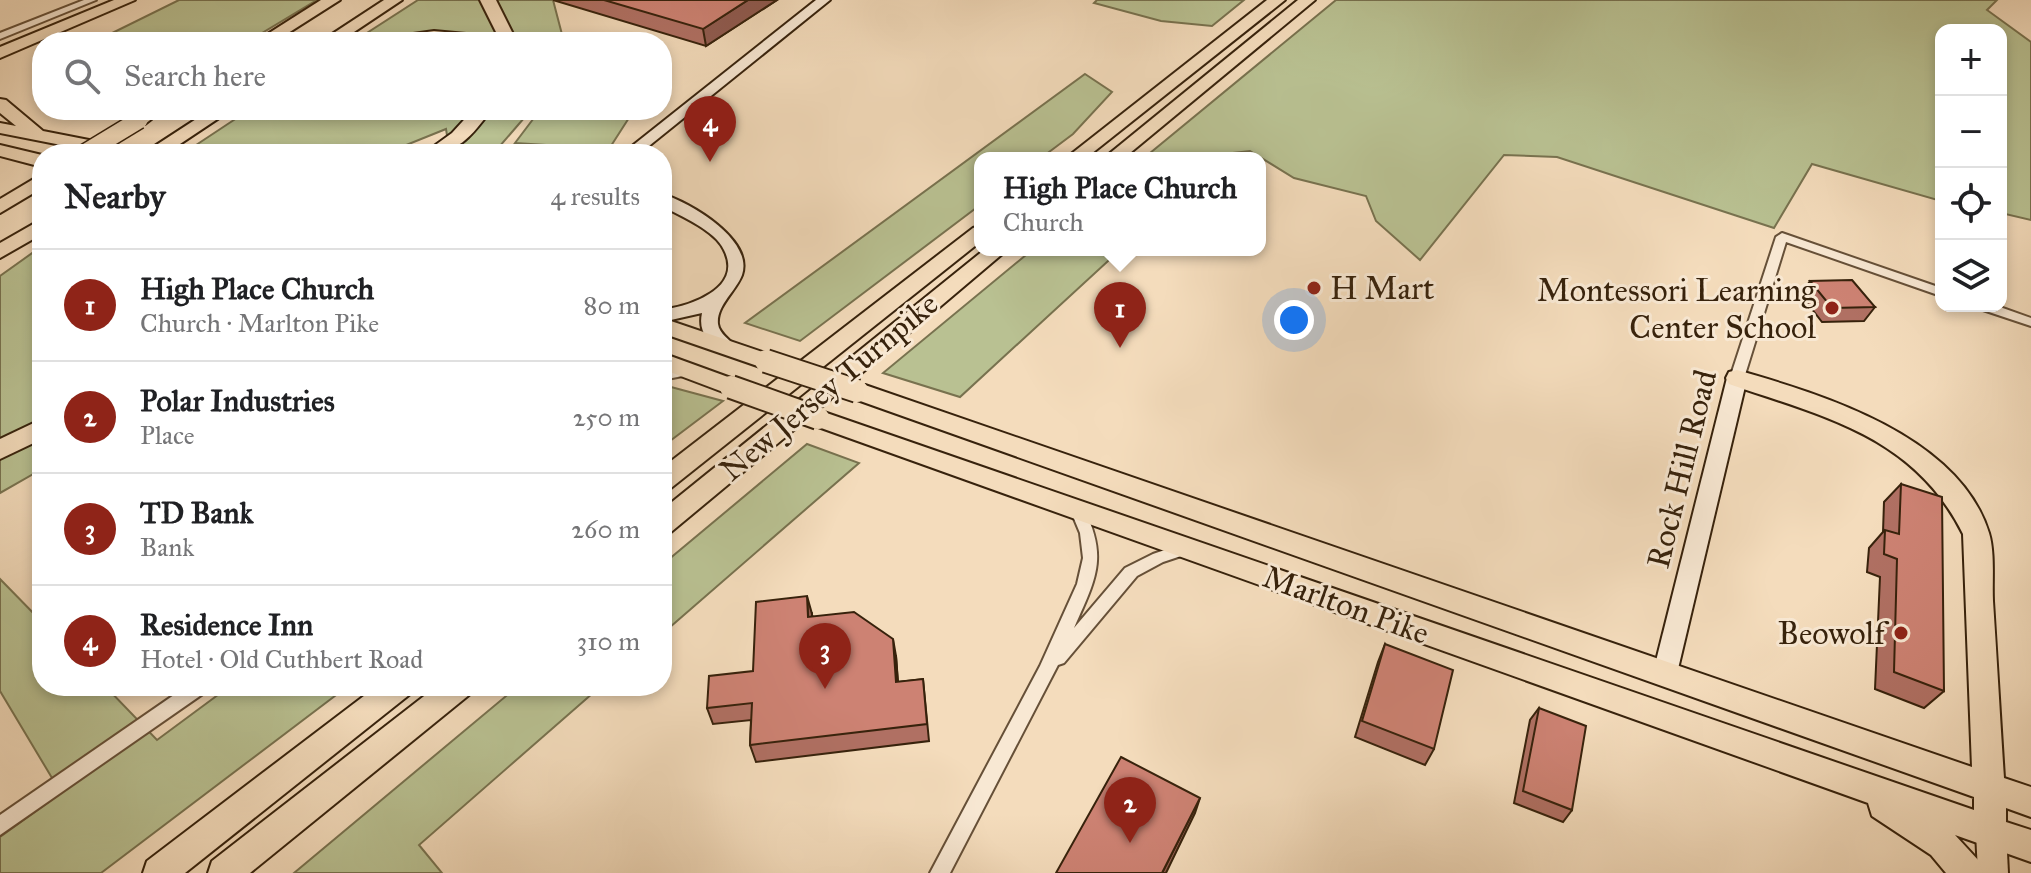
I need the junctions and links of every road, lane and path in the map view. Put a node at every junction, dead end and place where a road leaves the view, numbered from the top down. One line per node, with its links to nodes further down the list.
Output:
1 (92, 0): 17 (street)
2 (127, 0): 11 (highway)
3 (142, 0): 12 (highway)
4 (301, 0): 13 (highway)
5 (332, 0): 14 (highway)
6 (394, 0): 15 (highway)
7 (488, 0): 16 (highway)
8 (824, 0): 33 (street)
9 (1277, 0): 35 (highway)
10 (1307, 0): 36 (highway)
11 (62, 32)
12 (69, 32)
13 (272, 32)
14 (279, 32)
15 (344, 32)
16 (504, 32)
17 (0, 36)
18 (32, 47): 20 (highway)
19 (32, 48): 20 (highway)
20 (2, 62)
21 (0, 104): 27 (highway)
22 (138, 120): 29 (highway, bridge)
23 (207, 120): 30 (highway)
24 (473, 120): 31 (highway)
25 (489, 120): 32 (highway)
26 (0, 128): 27 (highway)
27 (40, 135): 28 (highway)
28 (85, 144)
29 (99, 144)
30 (168, 144)
31 (447, 144)
32 (469, 144)
33 (643, 144)
34 (0, 150): 38 (highway)
35 (1083, 152)
36 (1120, 152)
37 (0, 159): 39 (highway)
38 (32, 159)
39 (32, 161)
40 (32, 186): 42 (highway)
41 (672, 205): 48 (street)
42 (0, 207)
43 (32, 231): 45 (highway)
44 (974, 237): 62 (highway, New Jersey Turnpike)
45 (0, 252)
46 (990, 256): 64 (highway, New Jersey Turnpike)
47 (1935, 290): 57 (street, Rock Hill Road)
48 (719, 298): 50 (street); 53 (street)
49 (2002, 312): 51 (street)
50 (672, 314)
51 (2031, 322)
52 (672, 329): 53 (highway, Marlton Pike)
53 (727, 348): 67 (highway, Marlton Pike, bridge)
54 (672, 365): 55 (highway, Marlton Pike)
55 (688, 371): 56 (street); 63 (highway, Marlton Pike, bridge)
56 (672, 373)
57 (1737, 378): 67 (street, Rock Hill Road); 72 (highway)
58 (32, 417): 59 (highway)
59 (0, 433)
60 (32, 433): 61 (highway)
61 (0, 450)
62 (672, 473)
63 (1077, 509): 65 (highway, Marlton Pike); 66 (street)
64 (672, 517)
65 (1188, 548): 66 (street); 71 (highway, Marlton Pike)
66 (1047, 670): 79 (street)
67 (1665, 673): 72 (highway, Marlton Pike)
68 (187, 696): 74 (street)
69 (386, 696): 77 (highway)
70 (446, 696): 78 (highway)
71 (1832, 776): 75 (highway, Marlton Pike); 80 (highway)
72 (1988, 787): 73 (highway, Marlton Pike); 75 (highway)
73 (2031, 802)
74 (0, 826)
75 (1991, 832): 76 (highway, Marlton Pike); 81 (main road)
76 (2031, 846)
77 (159, 873)
78 (224, 873)
79 (940, 873)
80 (1967, 873)
81 (1993, 873)

